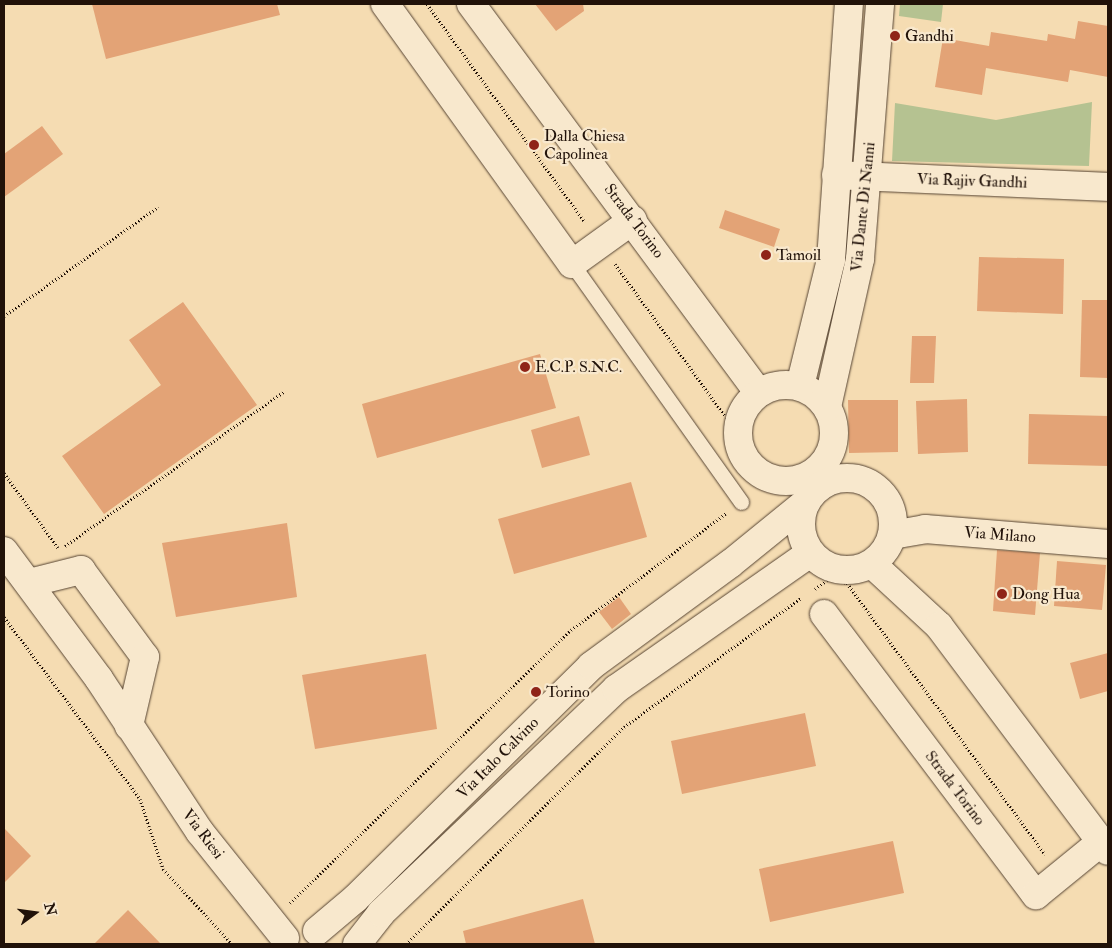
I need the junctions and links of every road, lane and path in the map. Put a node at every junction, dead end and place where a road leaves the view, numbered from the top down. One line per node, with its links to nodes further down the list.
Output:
1 (385, 4): 12 (street)
2 (427, 4): 11 (path)
3 (471, 4): 10 (street, Strada Torino)
4 (849, 4): 6 (street, Via Dante Di Nanni)
5 (880, 4): 7 (street, Via Dante Di Nanni)
6 (836, 175): 7 (street, Via Rajiv Gandhi); 14 (street, Via Dante Di Nanni)
7 (868, 176): 8 (street, Via Rajiv Gandhi); 17 (street, Via Dante Di Nanni)
8 (1108, 187)
9 (158, 207): 13 (path)
10 (633, 220): 11 (street); 16 (street, Strada Torino)
11 (600, 244): 12 (street); 18 (path)
12 (572, 264): 22 (lane)
13 (4, 316)
14 (800, 386): 16 (street); 17 (street)
15 (286, 391): 20 (path)
16 (759, 393): 21 (street)
17 (827, 407): 19 (street)
18 (740, 465)
19 (835, 468): 21 (street); 23 (street)
20 (4, 473)
21 (798, 492): 26 (street); 37 (street, Via Italo Calvino)
22 (741, 502): 36 (path)
23 (892, 535): 24 (street, Via Milano); 27 (street)
24 (1108, 544)
25 (4, 551): 29 (street, Via Riesi)
26 (806, 554): 27 (street); 28 (path); 39 (street, Via Italo Calvino)
27 (872, 564): 34 (street, Strada Torino)
28 (827, 580): 31 (path); 35 (path)
29 (29, 582): 33 (street, Via Riesi); 33 (street)
30 (803, 597): 40 (path)
31 (817, 603): 35 (street, Strada Torino)
32 (4, 617): 38 (path)
33 (129, 726): 36 (street, Via Riesi)
34 (1105, 847): 35 (street, Strada Torino)
35 (1060, 876)
36 (278, 934): 37 (street, Via Italo Calvino)
37 (327, 938)
38 (232, 944)
39 (357, 944)
40 (406, 944)

